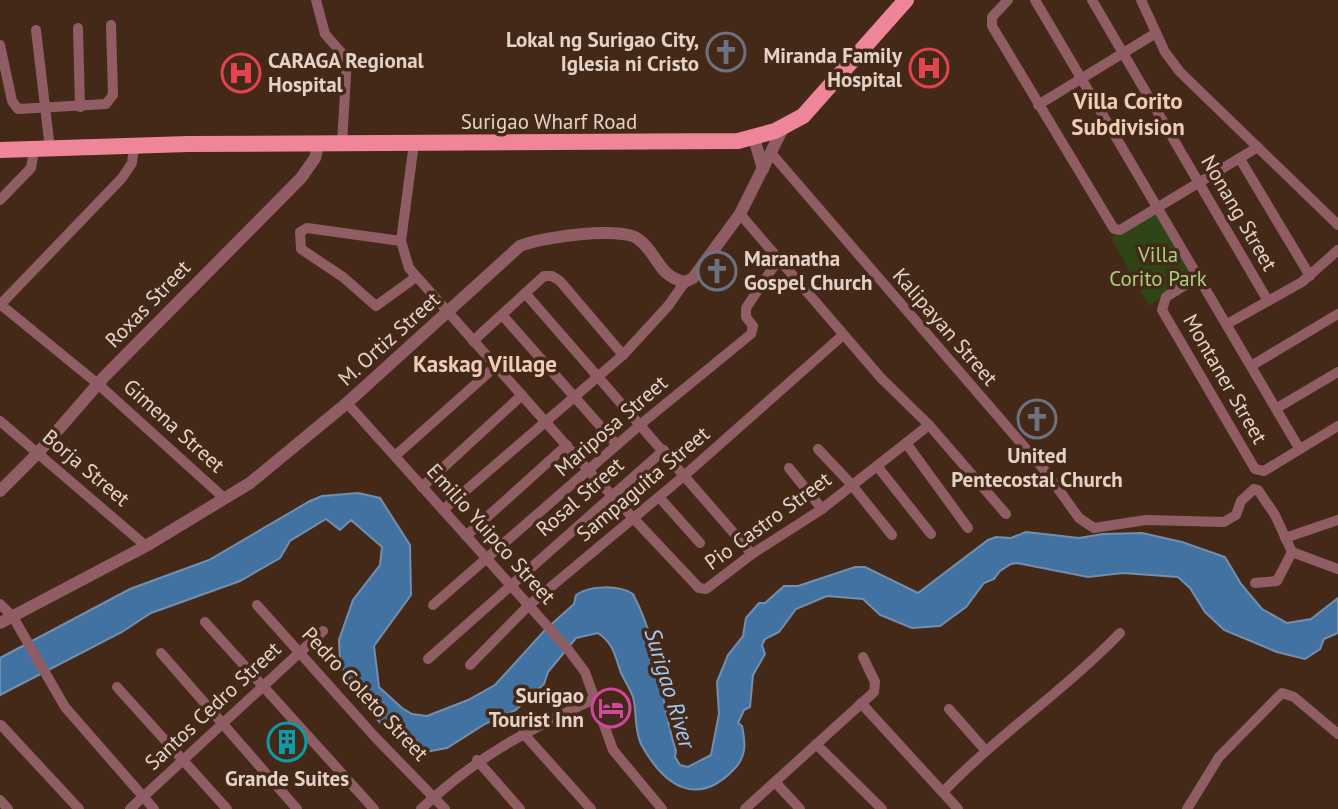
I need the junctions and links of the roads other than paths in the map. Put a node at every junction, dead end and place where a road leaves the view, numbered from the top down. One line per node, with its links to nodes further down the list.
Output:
1 (316, 0): 20 (street)
2 (906, 0): 17 (main road, Surigao Wharf Road)
3 (1009, 0): 14 (street)
4 (1035, 0): 13 (street)
5 (1092, 0): 12 (street, Nonang Street)
6 (1141, 0): 10 (street)
7 (111, 25): 15 (street)
8 (78, 27): 15 (street)
9 (36, 30): 16 (street)
10 (1156, 33): 12 (street); 23 (street)
11 (0, 45): 16 (street)
12 (1122, 54): 13 (street); 29 (street, Nonang Street)
13 (1082, 79): 14 (street); 31 (street)
14 (1038, 105): 31 (street)
15 (80, 107): 16 (street)
16 (46, 110): 25 (street)
17 (783, 128): 18 (main road, Surigao Wharf Road); 26 (street)
18 (754, 138): 21 (main road, Surigao Wharf Road); 28 (street)
19 (319, 143): 20 (main road, Surigao Wharf Road); 22 (main road, Surigao Wharf Road); 55 (street, Roxas Street)
20 (342, 143): 21 (main road, Surigao Wharf Road)
21 (414, 143): 34 (street)
22 (134, 147): 25 (main road, Surigao Wharf Road); 43 (street)
23 (1258, 147): 27 (street); 33 (street)
24 (0, 150): 25 (main road, Surigao Wharf Road)
25 (42, 150): 30 (street)
26 (771, 153): 28 (street); 92 (street, Kalipayan Street)
27 (1240, 159): 29 (street); 37 (street)
28 (763, 169): 32 (street)
29 (1200, 183): 31 (street); 42 (street, Nonang Street)
30 (0, 200)
31 (1157, 208): 39 (street)
32 (740, 214): 36 (street); 40 (street)
33 (1338, 225)
34 (401, 241): 38 (street); 38 (street)
35 (1338, 250): 37 (street)
36 (778, 260): 48 (street); 62 (street, Mariposa Street)
37 (1310, 276): 42 (street)
38 (415, 277): 44 (street, Pio Castro Street)
39 (1198, 277): 47 (street); 68 (street, Montaner Street)
40 (685, 282): 44 (street, M. Ortiz Street); 50 (street)
41 (526, 293): 46 (street); 50 (street); 54 (street)
42 (1268, 301): 47 (street)
43 (0, 304): 55 (street, Gimena Street)
44 (448, 312): 49 (street, Pio Castro Street); 58 (street, M. Ortiz Street)
45 (1338, 314): 52 (street)
46 (503, 316): 49 (street); 57 (street)
47 (1227, 324): 52 (street)
48 (843, 335): 63 (street); 76 (street, Sampaguita Street)
49 (473, 341): 51 (street, Pio Castro Street)
50 (623, 355): 54 (street)
51 (496, 366): 56 (street, Pio Castro Street); 72 (street)
52 (1251, 366): 59 (street)
53 (1338, 372): 59 (street)
54 (598, 375): 57 (street); 62 (street)
55 (98, 384): 71 (street, Roxas Street); 82 (street, Gimena Street)
56 (522, 395): 60 (street, Pio Castro Street); 78 (street)
57 (573, 397): 60 (street); 67 (street)
58 (347, 403): 72 (street, Emilio Yuipco Street); 82 (street, M. Ortiz Street)
59 (1277, 408): 68 (street)
60 (545, 419): 66 (street, Pio Castro Street); 84 (street)
61 (0, 421): 71 (street, Borja Street)
62 (641, 424): 67 (street, Mariposa Street); 70 (street)
63 (929, 425): 65 (street, Pio Castro Street); 85 (street)
64 (1338, 426): 68 (street)
65 (905, 443): 73 (street, Pio Castro Street); 88 (street)
66 (567, 445): 75 (street, Pio Castro Street); 91 (street)
67 (617, 445): 75 (street, Mariposa Street)
68 (1299, 448)
69 (818, 449): 77 (street)
70 (664, 450): 76 (street); 80 (street, Rosal Street)
71 (38, 453): 79 (street, Roxas Street); 94 (street, Borja Street)
72 (395, 456): 78 (street, Emilio Yuipco Street)
73 (877, 466): 77 (street, Pio Castro Street); 89 (street)
74 (789, 468): 83 (street)
75 (589, 471): 80 (street, Pio Castro Street); 97 (street, Mariposa Street)
76 (685, 475): 81 (street, Sampaguita Street); 96 (street)
77 (851, 484): 83 (street, Pio Castro Street); 90 (street)
78 (422, 487): 84 (street, Emilio Yuipco Street)
79 (0, 491)
80 (611, 495): 86 (street, Pio Castro Street); 100 (street, Rosal Street)
81 (659, 497): 86 (street, Sampaguita Street); 93 (street)
82 (224, 498): 94 (street, M. Ortiz Street)
83 (822, 509): 96 (street, Pio Castro Street)
84 (443, 510): 91 (street, Emilio Yuipco Street)
85 (1006, 514)
86 (633, 518): 96 (street, Pio Castro Street); 104 (street, Sampaguita Street)
87 (1338, 520): 92 (street)
88 (968, 528)
89 (931, 534)
90 (892, 535)
91 (466, 536): 97 (street, Emilio Yuipco Street)
92 (1285, 538): 95 (street)
93 (700, 543)
94 (146, 546): 105 (street, M. Ortiz Street)
95 (1292, 552): 98 (street); 99 (street)
96 (752, 554)
97 (485, 558): 100 (street, Emilio Yuipco Street); 103 (street, Mariposa Street)
98 (1338, 569)
99 (1255, 583)
100 (509, 585): 104 (street, Emilio Yuipco Street); 113 (street, Rosal Street)
101 (0, 604): 105 (street)
102 (257, 605): 111 (street, Pedro Coleto Street)
103 (433, 606)
104 (528, 606): 114 (street, Sampaguita Street); 117 (street, Emilio Yuipco Street)
105 (13, 617): 106 (street, M. Ortiz Street); 130 (street)
106 (0, 622)
107 (205, 622): 116 (street)
108 (323, 631): 111 (street, Santos Cedro Street)
109 (1121, 633): 125 (street)
110 (162, 653): 121 (street)
111 (299, 653): 116 (street, Santos Cedro Street); 131 (street, Pedro Coleto Street)
112 (863, 657): 118 (street)
113 (428, 659)
114 (470, 665)
115 (117, 687): 126 (street)
116 (263, 687): 121 (street, Santos Cedro Street); 139 (street)
117 (594, 699): 122 (street); 144 (street, Emilio Yuipco Street)
118 (861, 703): 124 (street); 129 (street)
119 (949, 709): 125 (street)
120 (1, 725): 134 (street)
121 (223, 725): 126 (street, Santos Cedro Street); 138 (street)
122 (523, 733): 127 (street); 143 (street)
123 (1338, 734): 149 (street)
124 (816, 744): 128 (street); 147 (street)
125 (986, 751): 129 (street)
126 (183, 760): 130 (street, Santos Cedro Street); 137 (street)
127 (477, 760): 131 (street); 142 (street)
128 (775, 782): 145 (street); 146 (street)
129 (943, 792): 148 (street)
130 (143, 797): 135 (street, Santos Cedro Street); 136 (street)
131 (434, 797): 140 (street); 141 (street, Pedro Coleto Street)
132 (0, 800): 133 (street)
133 (8, 809)
134 (79, 809)
135 (130, 809)
136 (154, 809)
137 (227, 809)
138 (297, 809)
139 (374, 809)
140 (421, 809)
141 (445, 809)
142 (520, 809)
143 (591, 809)
144 (663, 809)
145 (745, 809)
146 (800, 809)
147 (882, 809)
148 (958, 809)
149 (1187, 809)

